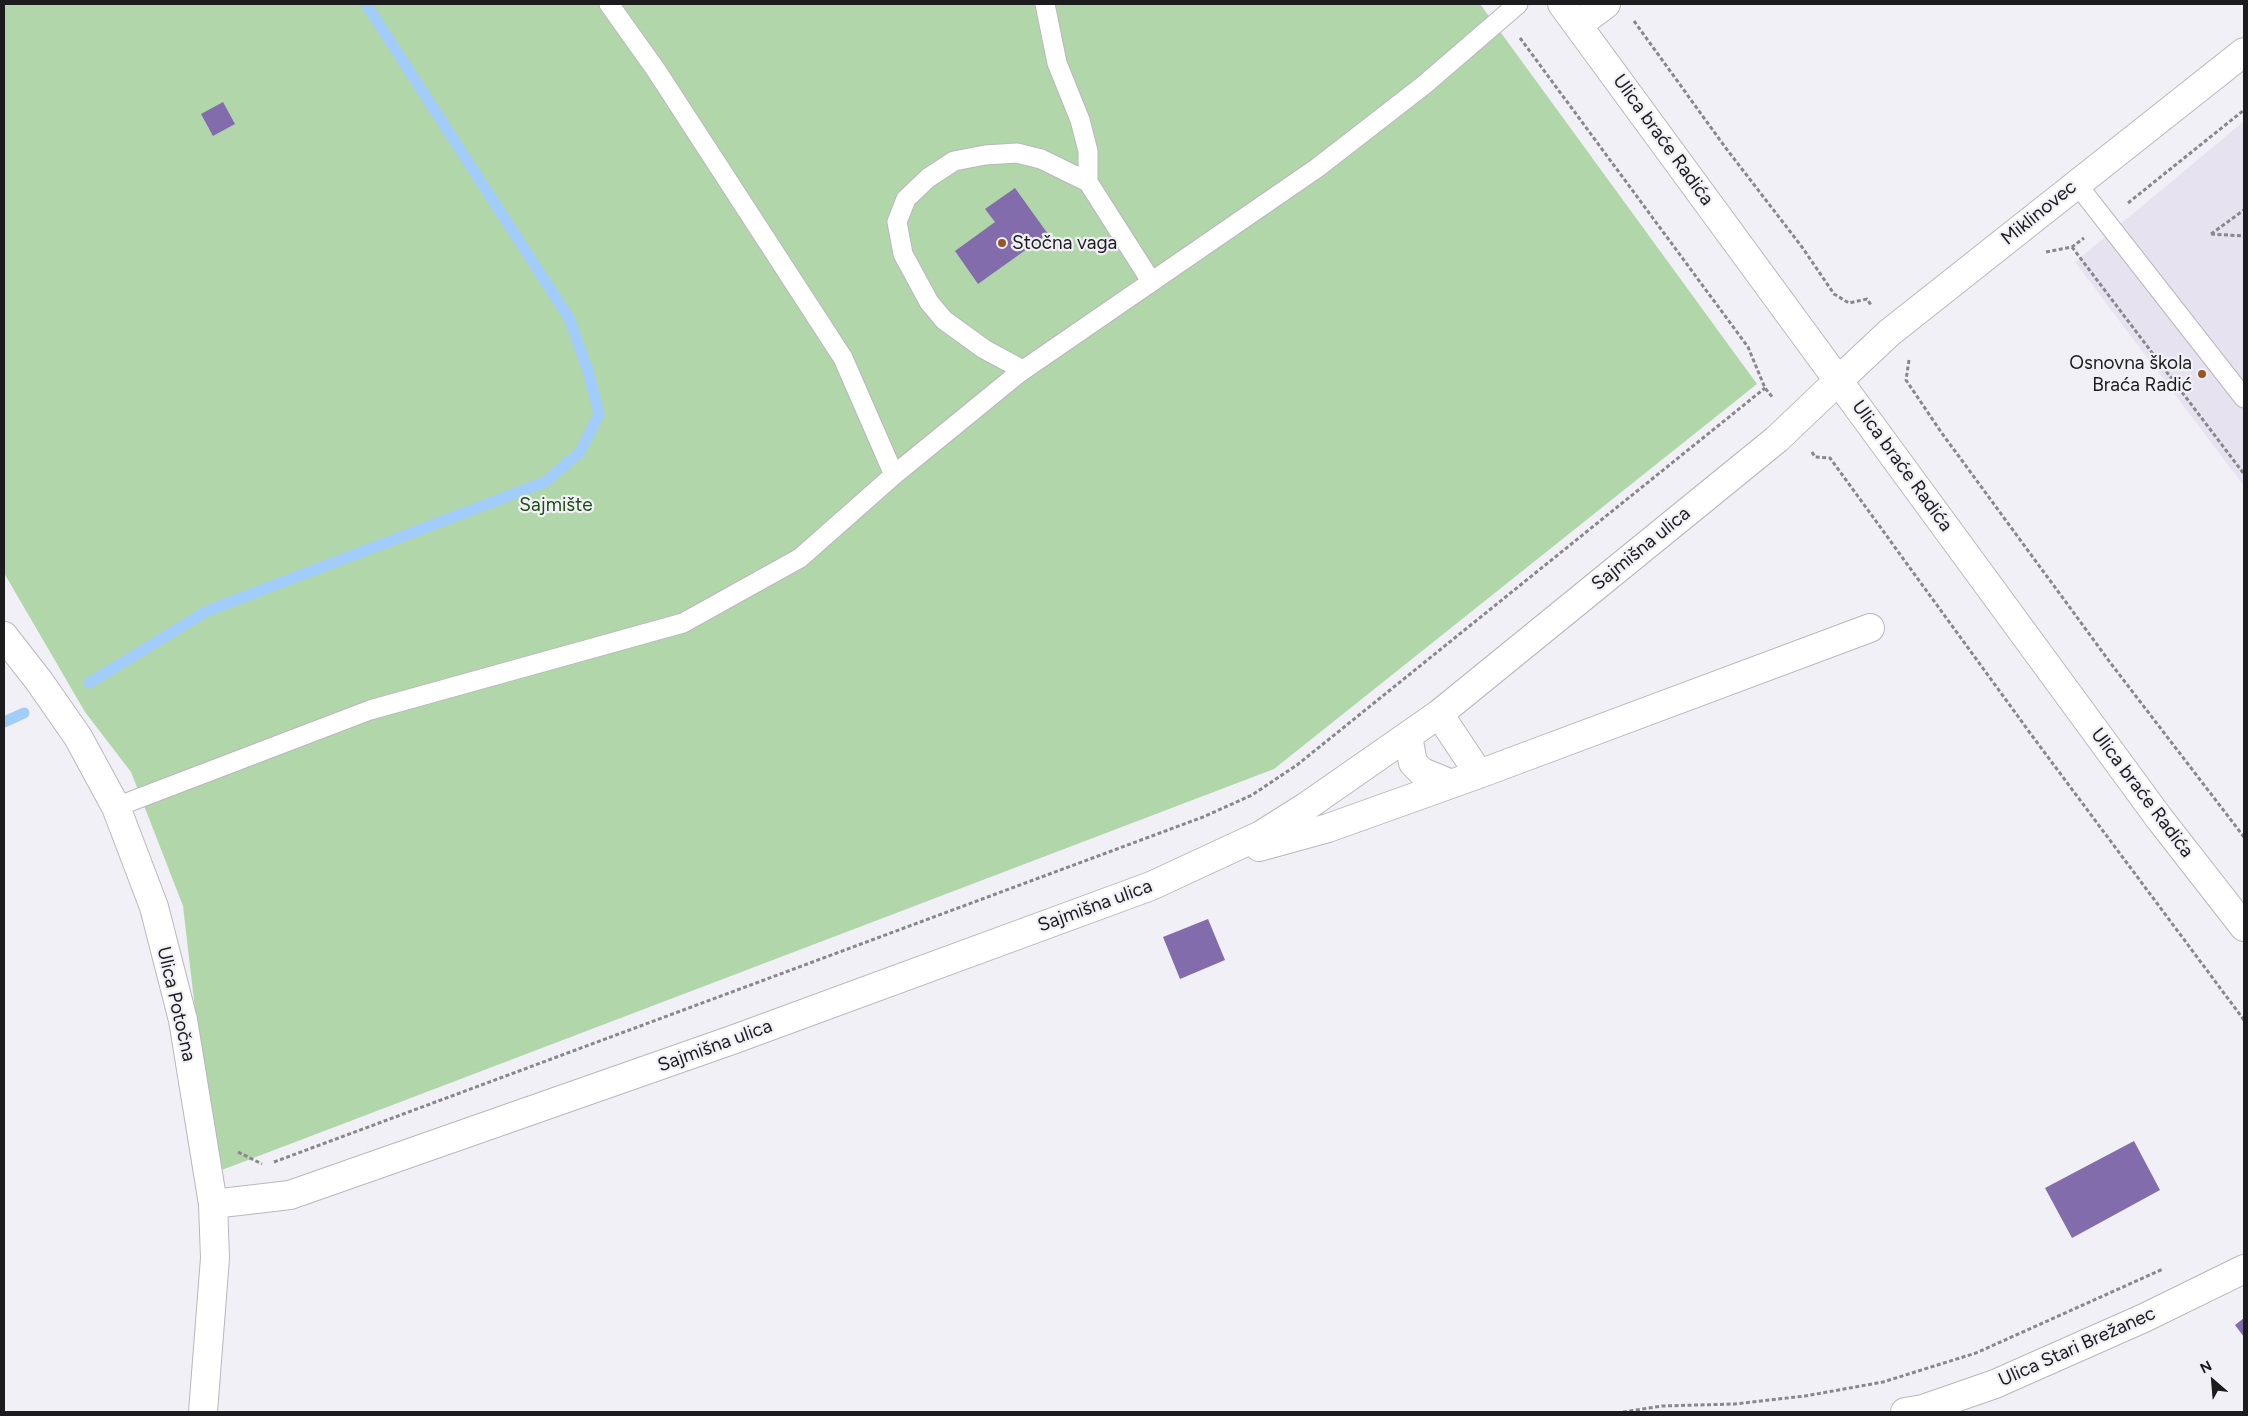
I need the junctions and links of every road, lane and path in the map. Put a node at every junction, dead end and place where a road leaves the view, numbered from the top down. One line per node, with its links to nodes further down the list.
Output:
1 (609, 4): 26 (lane)
2 (1045, 4): 9 (lane)
3 (1606, 4): 5 (street)
4 (1511, 10): 16 (lane); 22 (path)
5 (1570, 14): 21 (street, Ulica braće Radića)
6 (1633, 20): 17 (path)
7 (2244, 52): 10 (street, Miklinovec)
8 (2244, 110): 12 (path)
9 (1088, 182): 16 (lane); 20 (lane)
10 (2076, 183): 12 (lane); 17 (street, Miklinovec)
11 (2244, 210): 13 (path)
12 (2106, 221): 14 (path); 23 (lane)
13 (2244, 236)
14 (2072, 247): 15 (path); 25 (path)
15 (2044, 254)
16 (1151, 281): 20 (lane)
17 (1889, 333): 19 (path); 21 (street, Miklinovec)
18 (1918, 355): 19 (path)
19 (1910, 362): 34 (path)
20 (1023, 370): 26 (lane)
21 (1840, 379): 24 (street, Sajmišna ulica); 36 (street, Ulica braće Radića)
22 (1765, 388): 24 (path); 38 (path)
23 (2244, 398)
24 (1794, 425): 29 (street, Sajmišna ulica); 37 (path)
25 (2244, 474)
26 (894, 475): 33 (lane)
27 (1870, 628): 31 (street, Sajmišna ulica)
28 (4, 636): 33 (street, Ulica Potočna)
29 (1439, 714): 30 (street, Sajmišna ulica); 31 (street)
30 (1408, 736): 32 (street); 35 (street, Sajmišna ulica)
31 (1479, 774): 32 (street, Sajmišna ulica)
32 (1450, 783): 35 (street, Sajmišna ulica)
33 (116, 807): 38 (street, Ulica Potočna)
34 (2244, 837)
35 (1209, 861): 39 (street, Sajmišna ulica)
36 (2244, 927)
37 (2244, 1020)
38 (202, 1139): 39 (street, Ulica Potočna)
39 (214, 1204): 42 (street, Ulica Potočna)
40 (2172, 1265): 43 (path)
41 (2244, 1269): 44 (street, Ulica Stari Brežanec)
42 (203, 1412)
43 (1623, 1412)
44 (1905, 1412)

